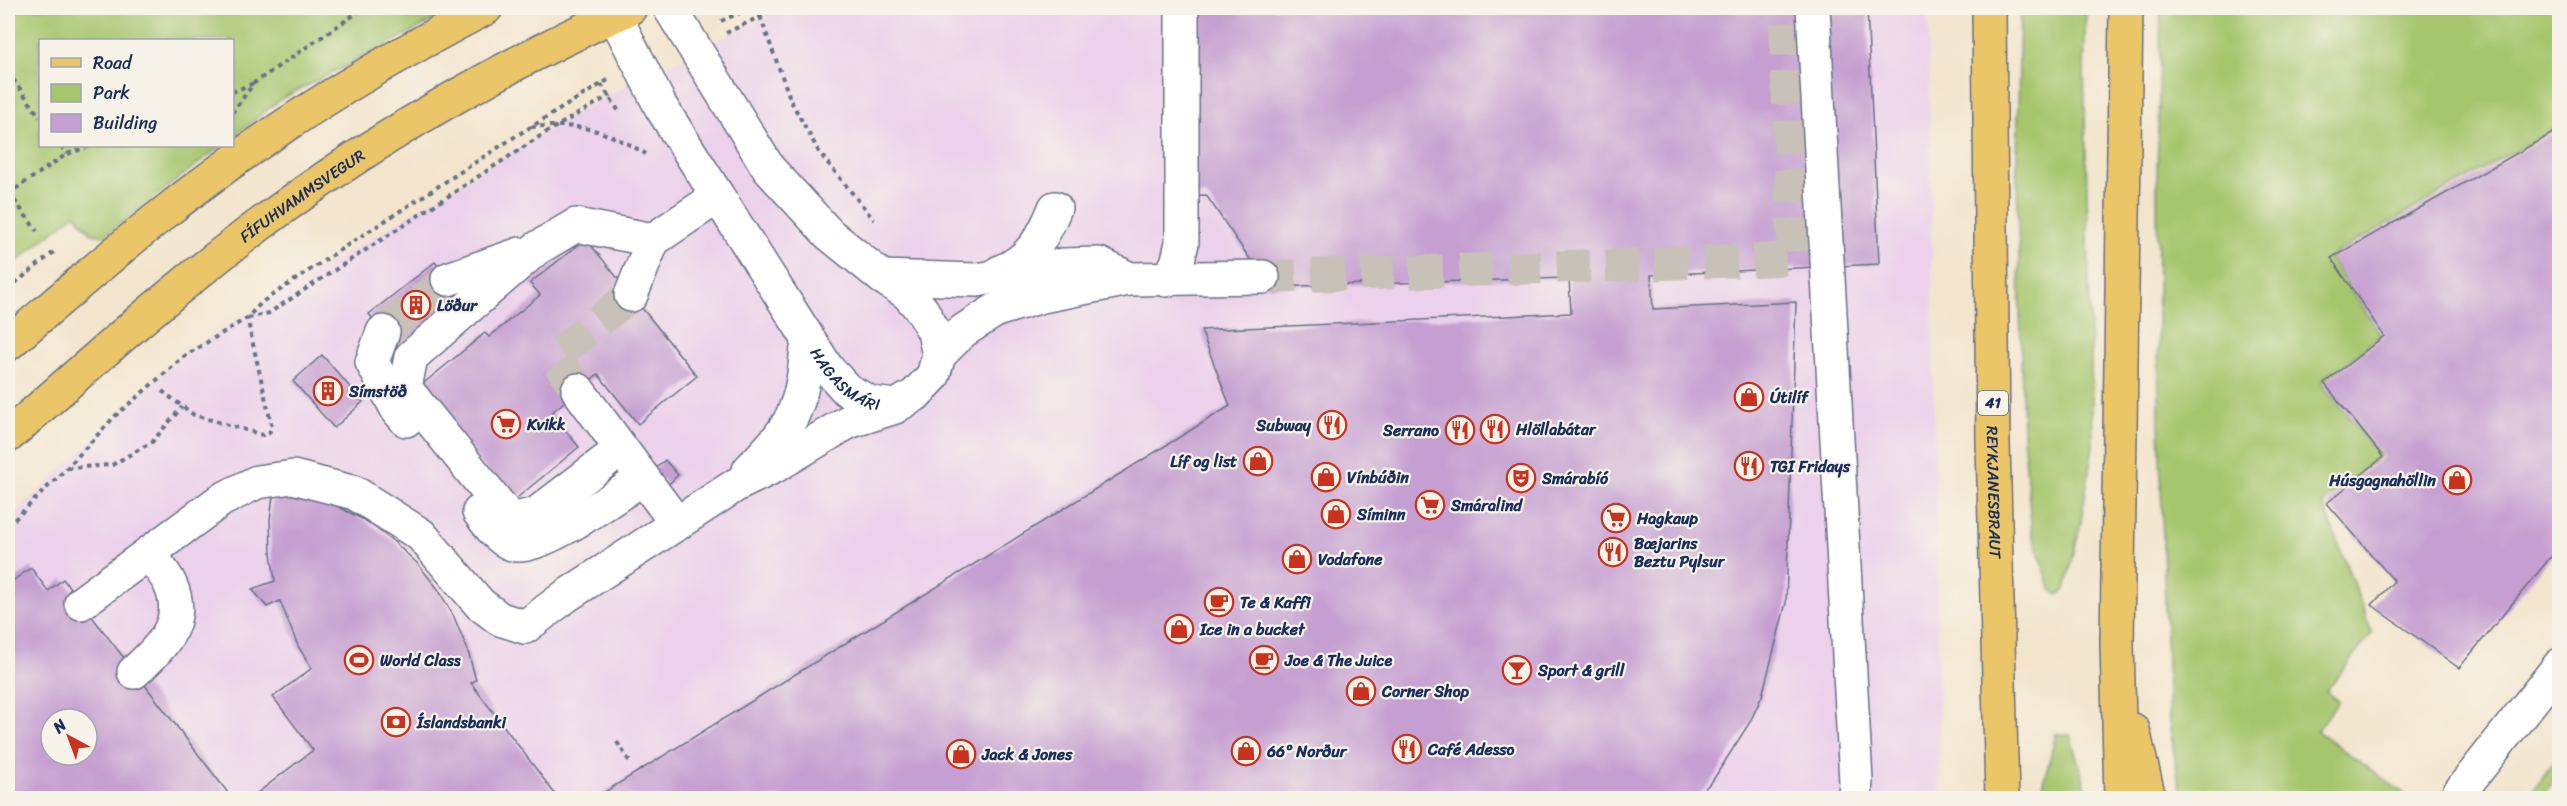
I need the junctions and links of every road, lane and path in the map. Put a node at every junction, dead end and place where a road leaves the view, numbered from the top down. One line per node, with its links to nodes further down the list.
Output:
1 (364, 8): 16 (path)
2 (486, 8): 43 (main road)
3 (670, 8): 13 (street)
4 (751, 8): 13 (path)
5 (757, 8): 12 (path)
6 (778, 8): 12 (path)
7 (1182, 8): 38 (street)
8 (1813, 8): 67 (street)
9 (1989, 8): 68 (main road, REYKJANESBRAUT / 41)
10 (2126, 8): 60 (main road)
11 (619, 10): 14 (street, HAGASMÁRI); 50 (main road, FÍFUHVAMMSVEGUR)
12 (760, 17): 13 (path); 29 (path)
13 (692, 43): 33 (street)
14 (641, 71): 20 (path); 21 (path); 27 (street, HAGASMÁRI)
15 (8, 72): 19 (path)
16 (254, 83): 17 (path); 18 (path)
17 (234, 91)
18 (234, 110)
19 (39, 116)
20 (558, 125): 21 (path); 25 (path); 40 (path)
21 (531, 127): 40 (path)
22 (62, 147): 24 (path)
23 (87, 147): 24 (path)
24 (67, 154): 26 (path)
25 (647, 154)
26 (8, 194): 30 (path)
27 (717, 197): 31 (street); 42 (street, HAGASMÁRI)
28 (1055, 208): 37 (street)
29 (875, 221)
30 (38, 231)
31 (653, 240): 32 (street); 39 (street)
32 (536, 249): 35 (street); 52 (street)
33 (882, 277): 37 (street); 44 (street)
34 (1263, 277): 38 (street)
35 (448, 279)
36 (1129, 279): 37 (street); 38 (street); 44 (street)
37 (977, 280)
38 (1166, 280)
39 (631, 295)
40 (247, 318): 49 (path); 53 (path)
41 (383, 332): 54 (street)
42 (808, 339): 47 (street, HAGASMÁRI); 55 (street)
43 (8, 344)
44 (939, 355): 47 (street, HAGASMÁRI)
45 (578, 390): 52 (street)
46 (162, 391): 48 (path)
47 (896, 406): 55 (street)
48 (182, 407): 49 (path); 53 (path)
49 (266, 434): 51 (path)
50 (8, 436)
51 (266, 445)
52 (621, 448): 54 (street)
53 (67, 468): 57 (path)
54 (643, 478): 56 (street)
55 (736, 485): 56 (street)
56 (677, 524): 58 (street)
57 (8, 526)
58 (149, 553): 59 (street); 62 (street)
59 (81, 603)
60 (2117, 643): 69 (main road); 70 (main road)
61 (2559, 665): 66 (street)
62 (134, 672)
63 (617, 742): 64 (path)
64 (630, 762)
65 (2559, 791): 71 (path)
66 (2459, 794)
67 (1855, 798)
68 (2002, 798)
69 (2121, 798)
70 (2149, 798)
71 (2553, 798)

